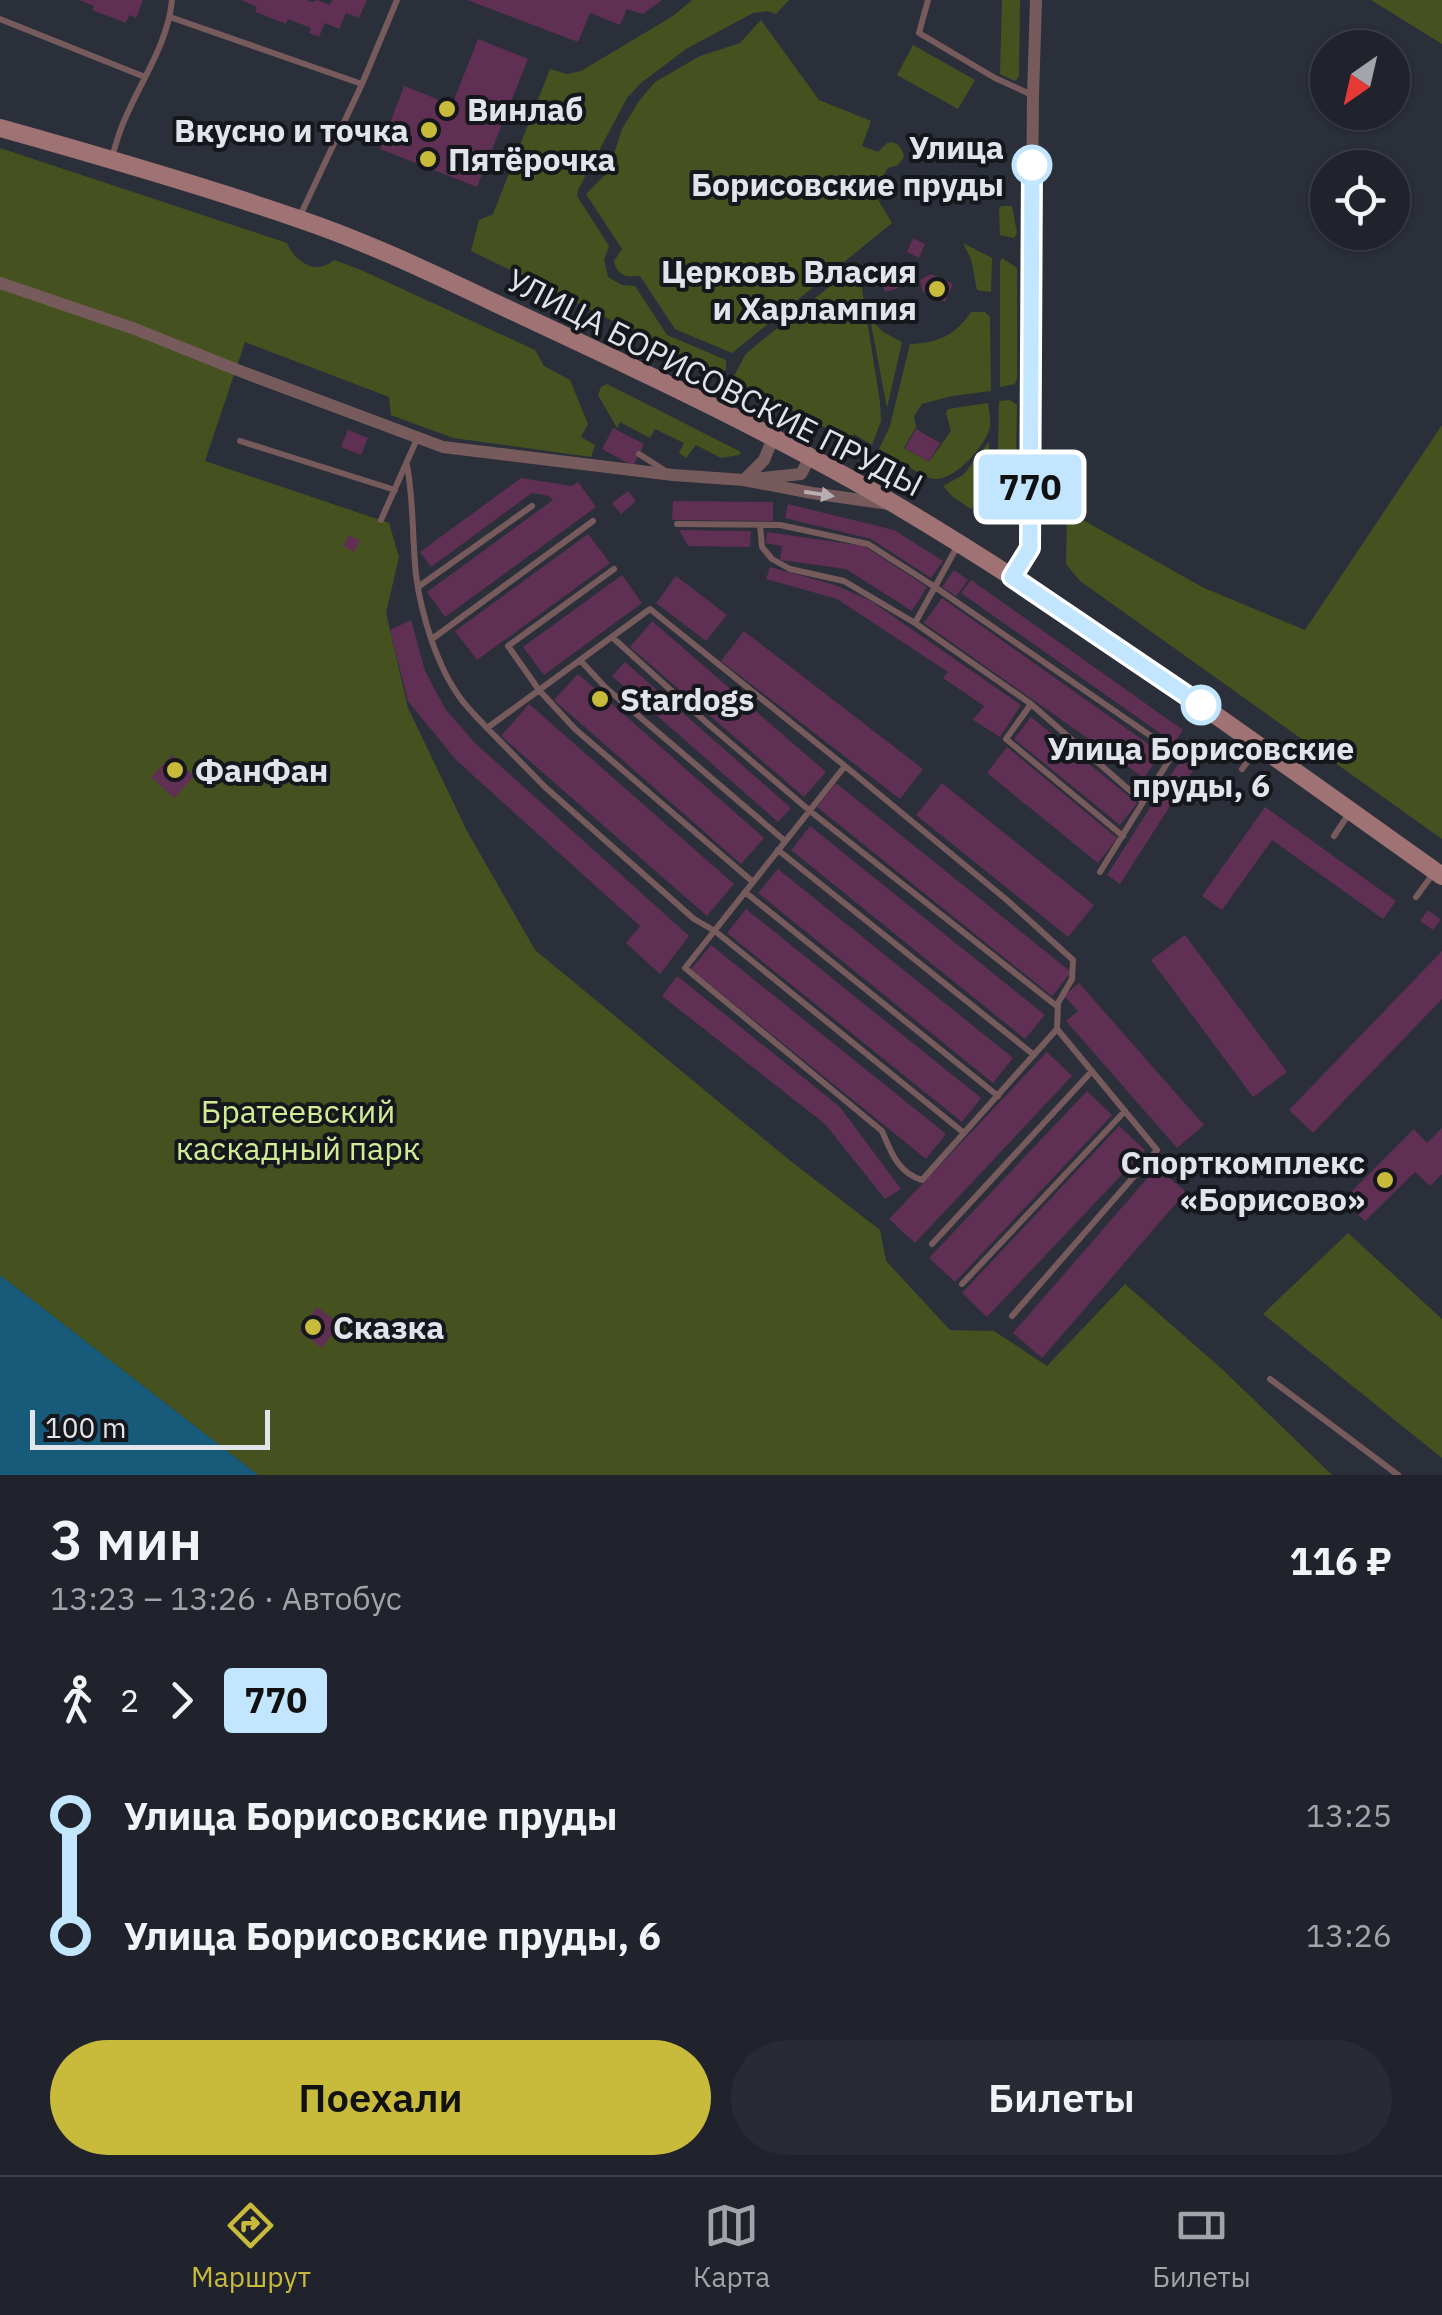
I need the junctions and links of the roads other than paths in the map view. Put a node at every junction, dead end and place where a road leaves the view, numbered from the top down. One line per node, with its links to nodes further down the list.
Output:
1 (172, 0): 5 (lane)
2 (397, 0): 8 (lane)
3 (928, 0): 9 (lane)
4 (1036, 0): 9 (street)
5 (170, 18): 7 (lane); 8 (lane)
6 (0, 20): 7 (lane)
7 (145, 77): 11 (lane)
8 (362, 84): 12 (lane)
9 (1032, 95): 31 (street)
10 (0, 128): 11 (main road, УЛИЦА БОРИСОВСКИЕ ПРУДЫ)
11 (111, 158): 12 (main road, УЛИЦА БОРИСОВСКИЕ ПРУДЫ)
12 (299, 219): 15 (main road, УЛИЦА БОРИСОВСКИЕ ПРУДЫ)
13 (0, 283): 14 (street)
14 (417, 438): 19 (lane); 20 (street)
15 (773, 438): 18 (main road, УЛИЦА БОРИСОВСКИЕ ПРУДЫ); 21 (street)
16 (240, 441): 22 (lane)
17 (639, 454): 20 (lane)
18 (810, 457): 21 (street); 23 (main road, УЛИЦА БОРИСОВСКИЕ ПРУДЫ)
19 (407, 466): 22 (lane); 32 (lane)
20 (673, 475): 21 (street)
21 (744, 480): 23 (street, one-way to 23)
22 (395, 490): 25 (lane)
23 (895, 505): 29 (main road, УЛИЦА БОРИСОВСКИЕ ПРУДЫ)
24 (532, 506): 32 (lane)
25 (381, 520)
26 (594, 520): 36 (lane)
27 (677, 524): 28 (lane)
28 (760, 525): 33 (lane); 34 (lane)
29 (959, 544): 31 (main road, УЛИЦА БОРИСОВСКИЕ ПРУДЫ); 33 (lane)
30 (614, 569): 38 (lane)
31 (1012, 577): 41 (main road, УЛИЦА БОРИСОВСКИЕ ПРУДЫ)
32 (418, 587): 36 (lane)
33 (936, 587): 34 (lane); 44 (lane)
34 (915, 623): 39 (lane)
35 (612, 637): 37 (lane); 42 (lane); 45 (lane)
36 (432, 638): 40 (lane)
37 (580, 660): 38 (lane); 49 (lane)
38 (539, 690): 40 (lane); 53 (lane)
39 (1031, 704): 44 (lane); 47 (lane)
40 (487, 728): 56 (lane)
41 (1260, 746): 43 (lane); 46 (main road, УЛИЦА БОРИСОВСКИЕ ПРУДЫ)
42 (844, 766): 45 (lane); 57 (lane)
43 (1242, 769)
44 (1143, 802): 47 (lane)
45 (810, 811): 49 (lane); 57 (lane)
46 (1351, 811): 48 (lane); 52 (main road, УЛИЦА БОРИСОВСКИЕ ПРУДЫ)
47 (1122, 836): 51 (lane)
48 (1334, 836)
49 (786, 841): 50 (lane)
50 (778, 850): 53 (lane); 59 (lane)
51 (1100, 872)
52 (1439, 873): 55 (lane)
53 (753, 882): 54 (lane)
54 (745, 892): 56 (lane); 61 (lane)
55 (1416, 898)
56 (714, 931): 63 (lane); 63 (lane)
57 (1058, 1007): 58 (lane)
58 (1057, 1029): 59 (lane); 60 (lane)
59 (1034, 1055): 61 (lane)
60 (1092, 1071): 62 (lane); 64 (lane)
61 (998, 1096): 63 (lane)
62 (1125, 1111): 65 (lane); 66 (lane)
63 (964, 1133)
64 (932, 1244)
65 (962, 1284)
66 (1012, 1316)
67 (1270, 1379): 68 (lane)
68 (1398, 1475)

